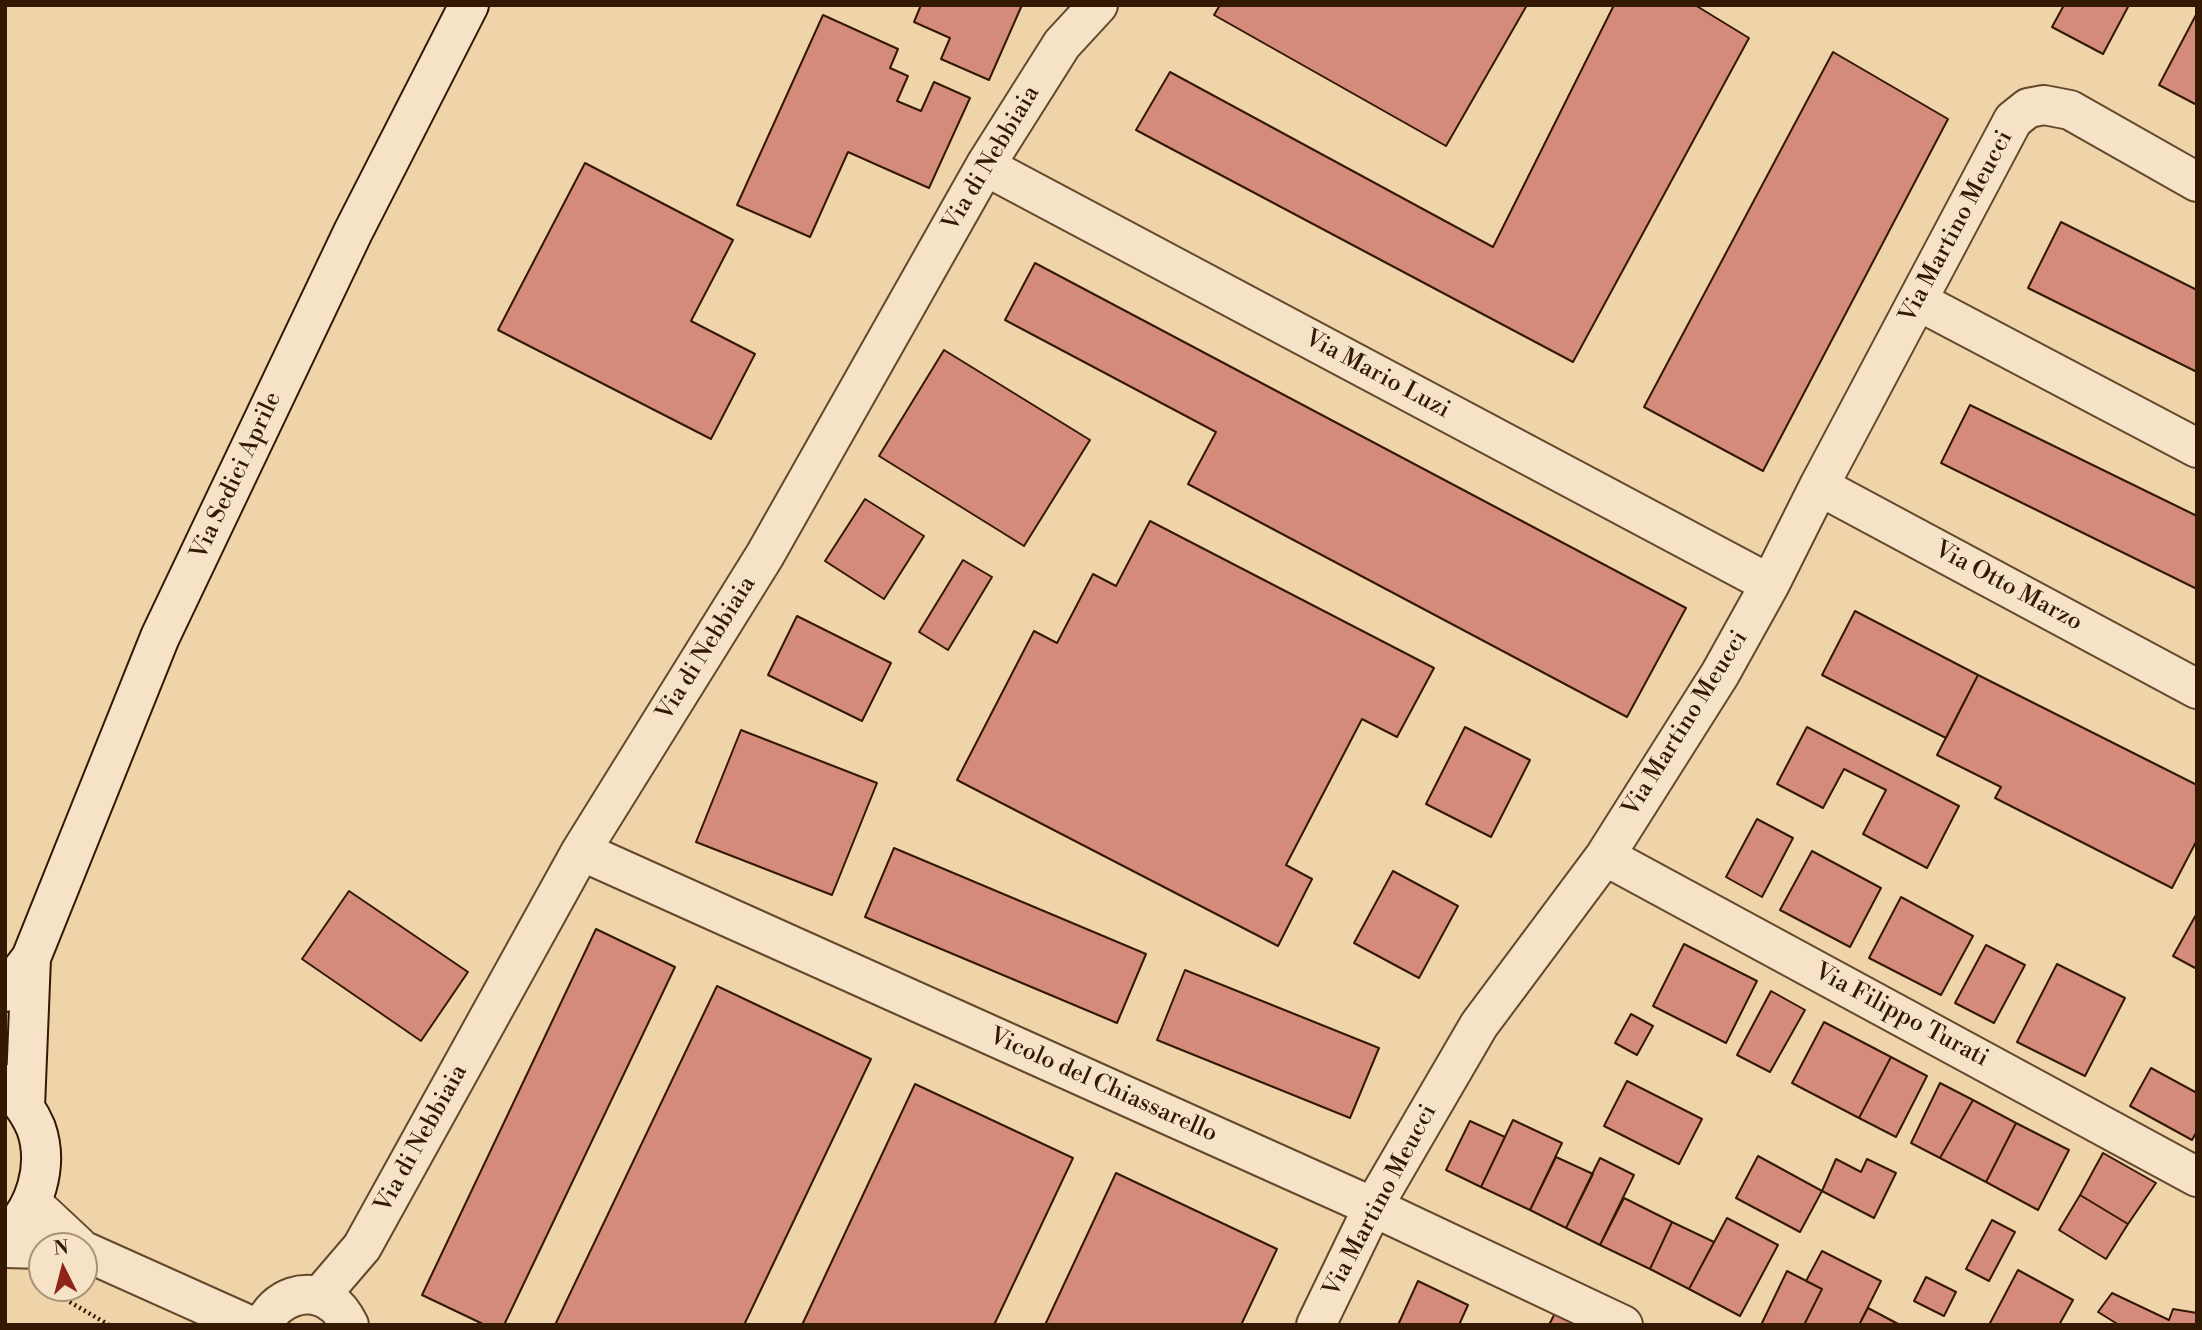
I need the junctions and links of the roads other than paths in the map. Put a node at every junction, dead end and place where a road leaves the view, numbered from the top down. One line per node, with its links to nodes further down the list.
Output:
1 (468, 5): 12 (street, Via Sedici Aprile)
2 (1098, 5): 3 (street, Via di Nebbiaia)
3 (985, 166): 8 (street, Via Mario Luzi); 10 (street, Via di Nebbiaia)
4 (2197, 183): 5 (street, Via Martino Meucci)
5 (1918, 302): 6 (street); 7 (street, Via Martino Meucci)
6 (2197, 448)
7 (1819, 486): 8 (street, Via Martino Meucci); 9 (street, Via Otto Marzo)
8 (1770, 584): 11 (street, Via Martino Meucci)
9 (2197, 689)
10 (581, 851): 17 (street, Vicolo del Chiassarello); 23 (street, Via di Nebbiaia)
11 (1605, 856): 15 (street, Via Filippo Turati); 17 (street, Via Martino Meucci)
12 (31, 958): 13 (street, Via Sedici Aprile); 14 (street, Via Sedici Aprile)
13 (5, 992)
14 (15, 1095): 16 (street, Via Sedici Aprile)
15 (2197, 1177)
16 (32, 1203): 18 (street); 19 (street, Via Sedici Aprile)
17 (1373, 1207): 27 (street, Via Martino Meucci); 28 (street, Vicolo del Chiassarello)
18 (63, 1232)
19 (5, 1236)
20 (5, 1248): 21 (street)
21 (28, 1249)
22 (98, 1257): 24 (street)
23 (320, 1296): 25 (street); 26 (street)
24 (249, 1325)
25 (264, 1325)
26 (349, 1325)
27 (1316, 1325)
28 (1623, 1325)

